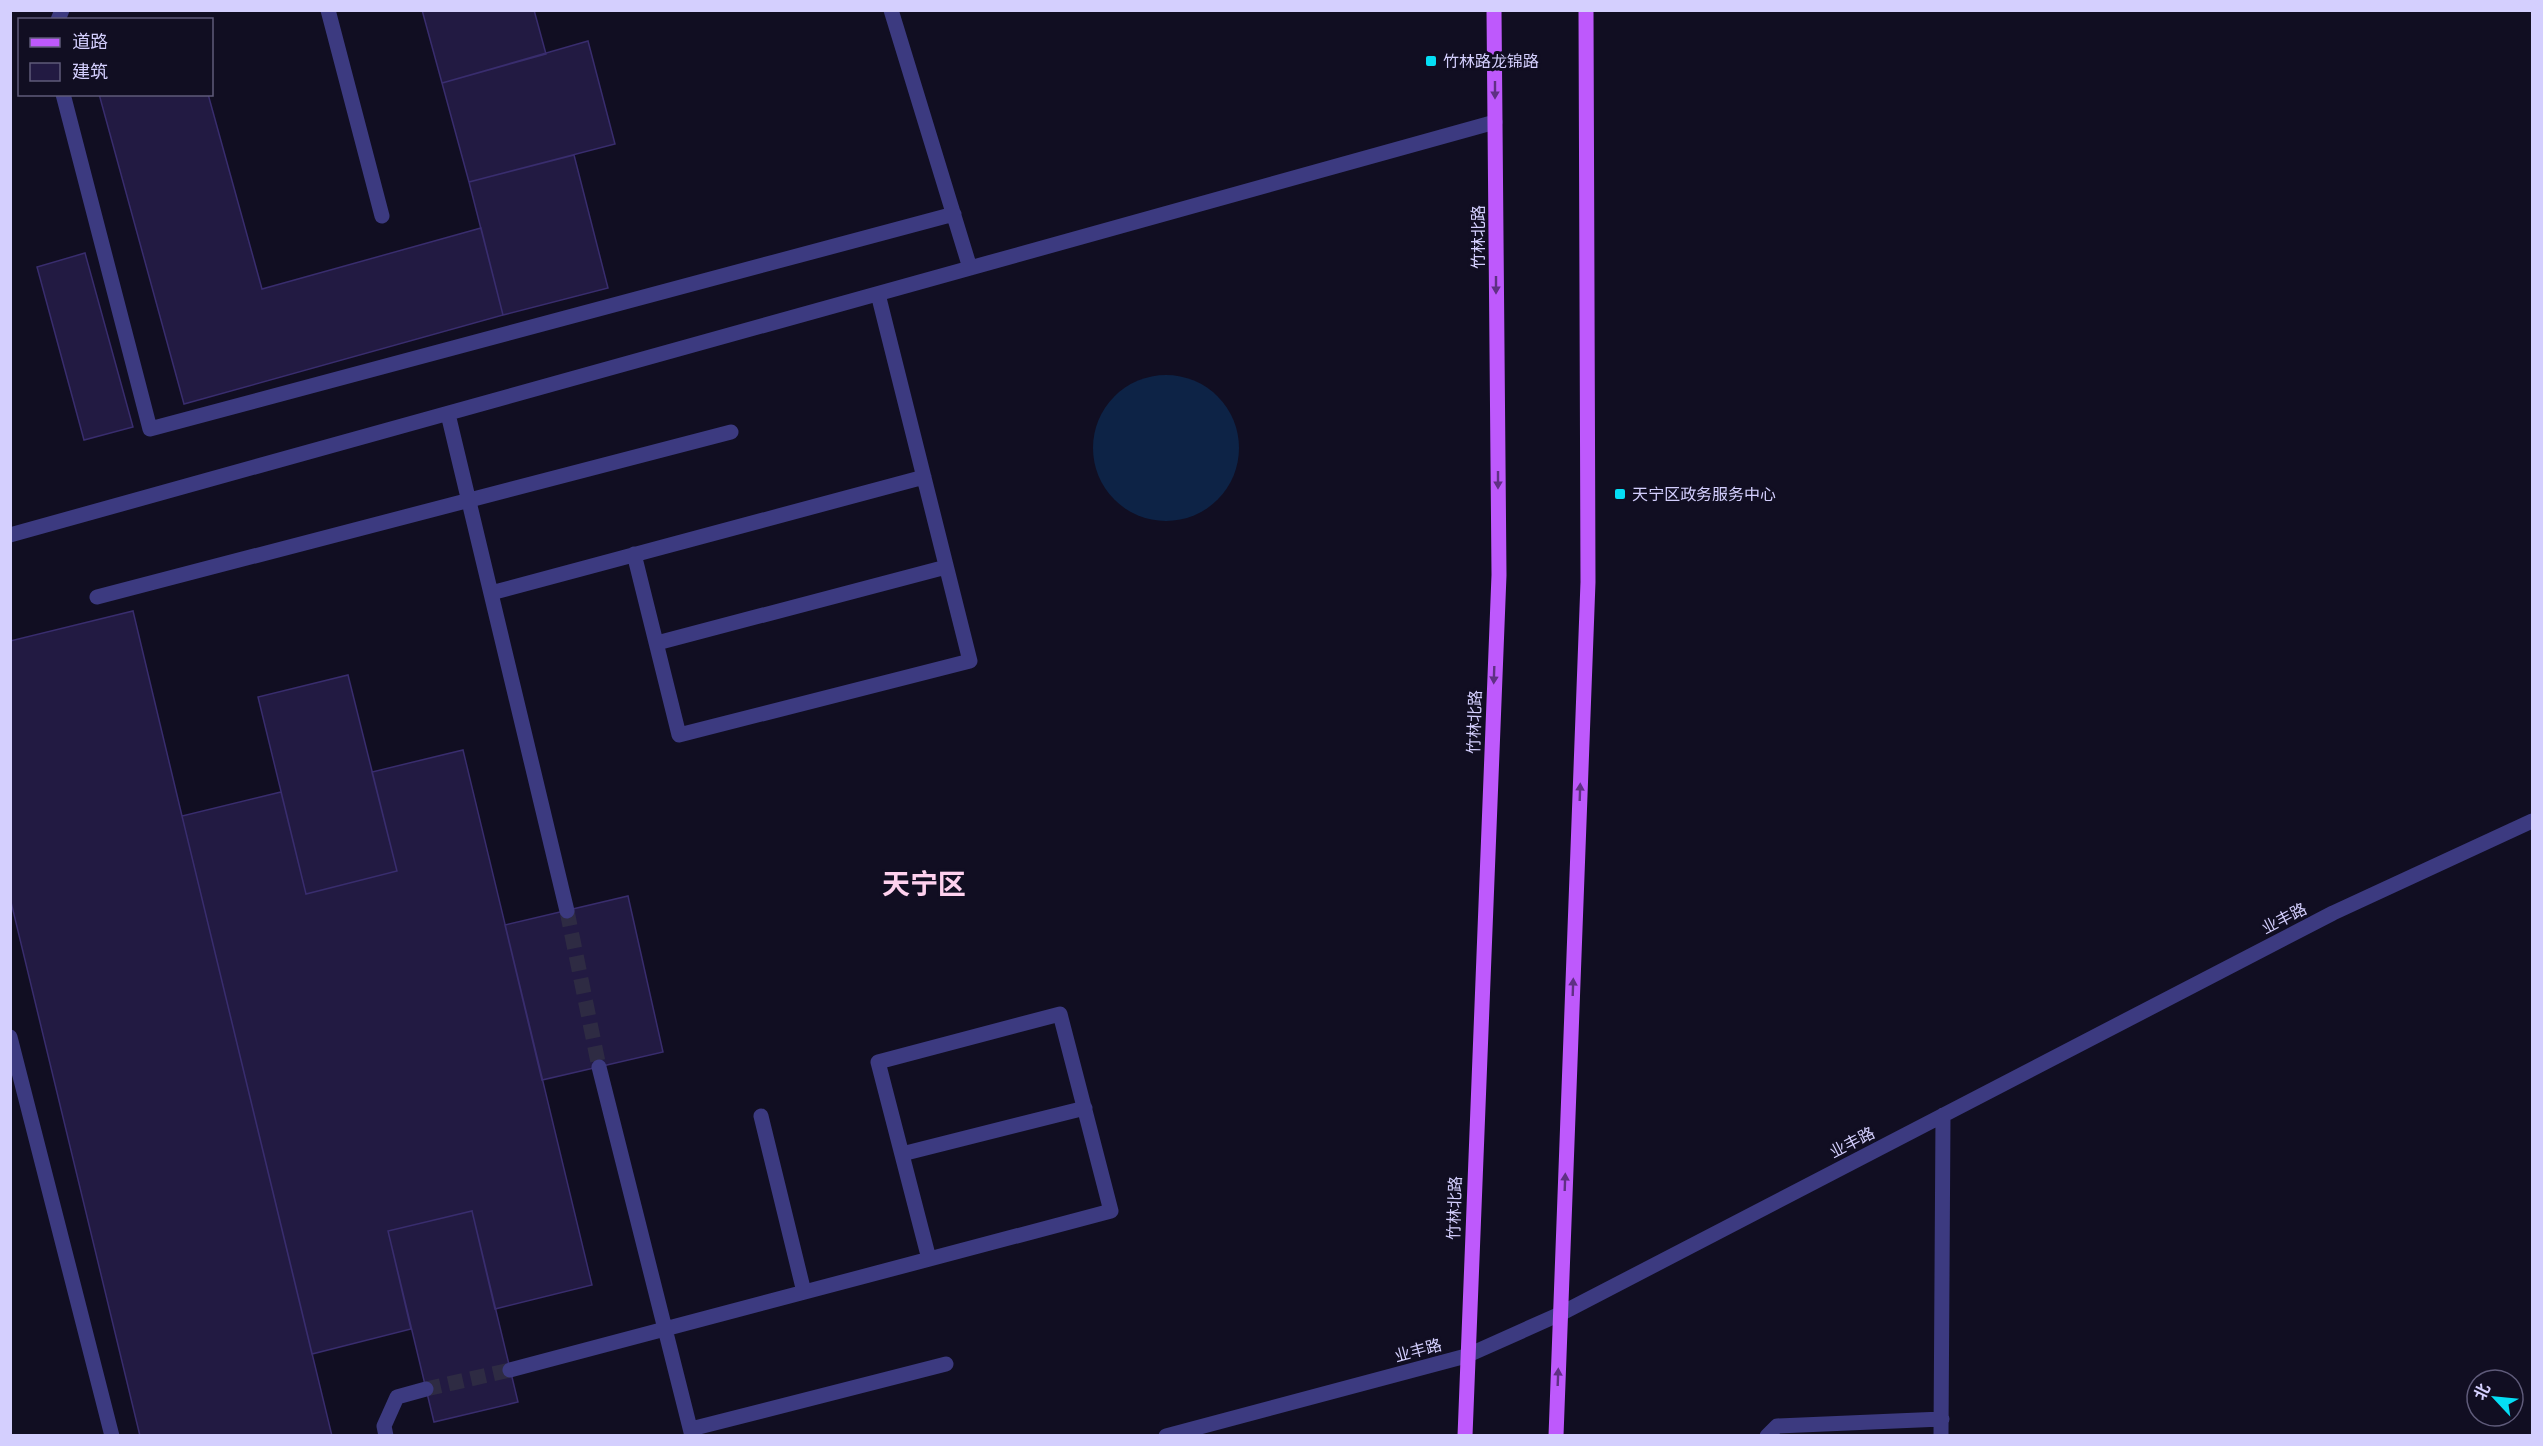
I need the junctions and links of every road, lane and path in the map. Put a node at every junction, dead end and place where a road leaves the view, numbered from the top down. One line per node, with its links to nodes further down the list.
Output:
1 (328, 10): 8 (street)
2 (891, 10): 7 (street)
3 (1494, 10): 6 (main road, 竹林北路, one-way to 6)
4 (1586, 10): 31 (main road, one-way to 4)
5 (64, 96): 7 (street)
6 (1495, 122): 9 (street); 33 (main road, 竹林北路, one-way to 33)
7 (954, 214): 9 (street)
8 (382, 216)
9 (970, 268): 10 (street)
10 (878, 294): 11 (street); 13 (street)
11 (448, 414): 14 (street); 15 (street)
12 (731, 432): 14 (street)
13 (924, 477): 16 (street); 17 (street)
14 (469, 500): 18 (street); 19 (street)
15 (10, 535)
16 (634, 554): 18 (street); 20 (street)
17 (946, 567): 20 (street); 20 (street)
18 (491, 593): 22 (street)
19 (97, 597)
20 (657, 643)
21 (2532, 821): 26 (street, 业丰路)
22 (567, 910)
23 (10, 1037): 39 (street)
24 (599, 1066): 32 (street)
25 (1085, 1108): 28 (street); 28 (street); 29 (street)
26 (1943, 1115): 31 (street, 业丰路); 37 (street)
27 (761, 1116): 30 (street)
28 (902, 1154): 29 (street)
29 (929, 1259): 30 (street)
30 (804, 1292): 32 (street)
31 (1560, 1314): 33 (street, 业丰路); 43 (main road, one-way to 31)
32 (665, 1329): 35 (street); 38 (street)
33 (1466, 1356): 41 (street, 业丰路); 42 (main road, 竹林北路)
34 (946, 1364): 38 (street)
35 (510, 1370)
36 (426, 1389): 40 (street)
37 (1942, 1419): 44 (street); 45 (street)
38 (691, 1432)
39 (112, 1436)
40 (386, 1436)
41 (1166, 1436)
42 (1465, 1436)
43 (1556, 1436)
44 (1767, 1436)
45 (1941, 1436)

